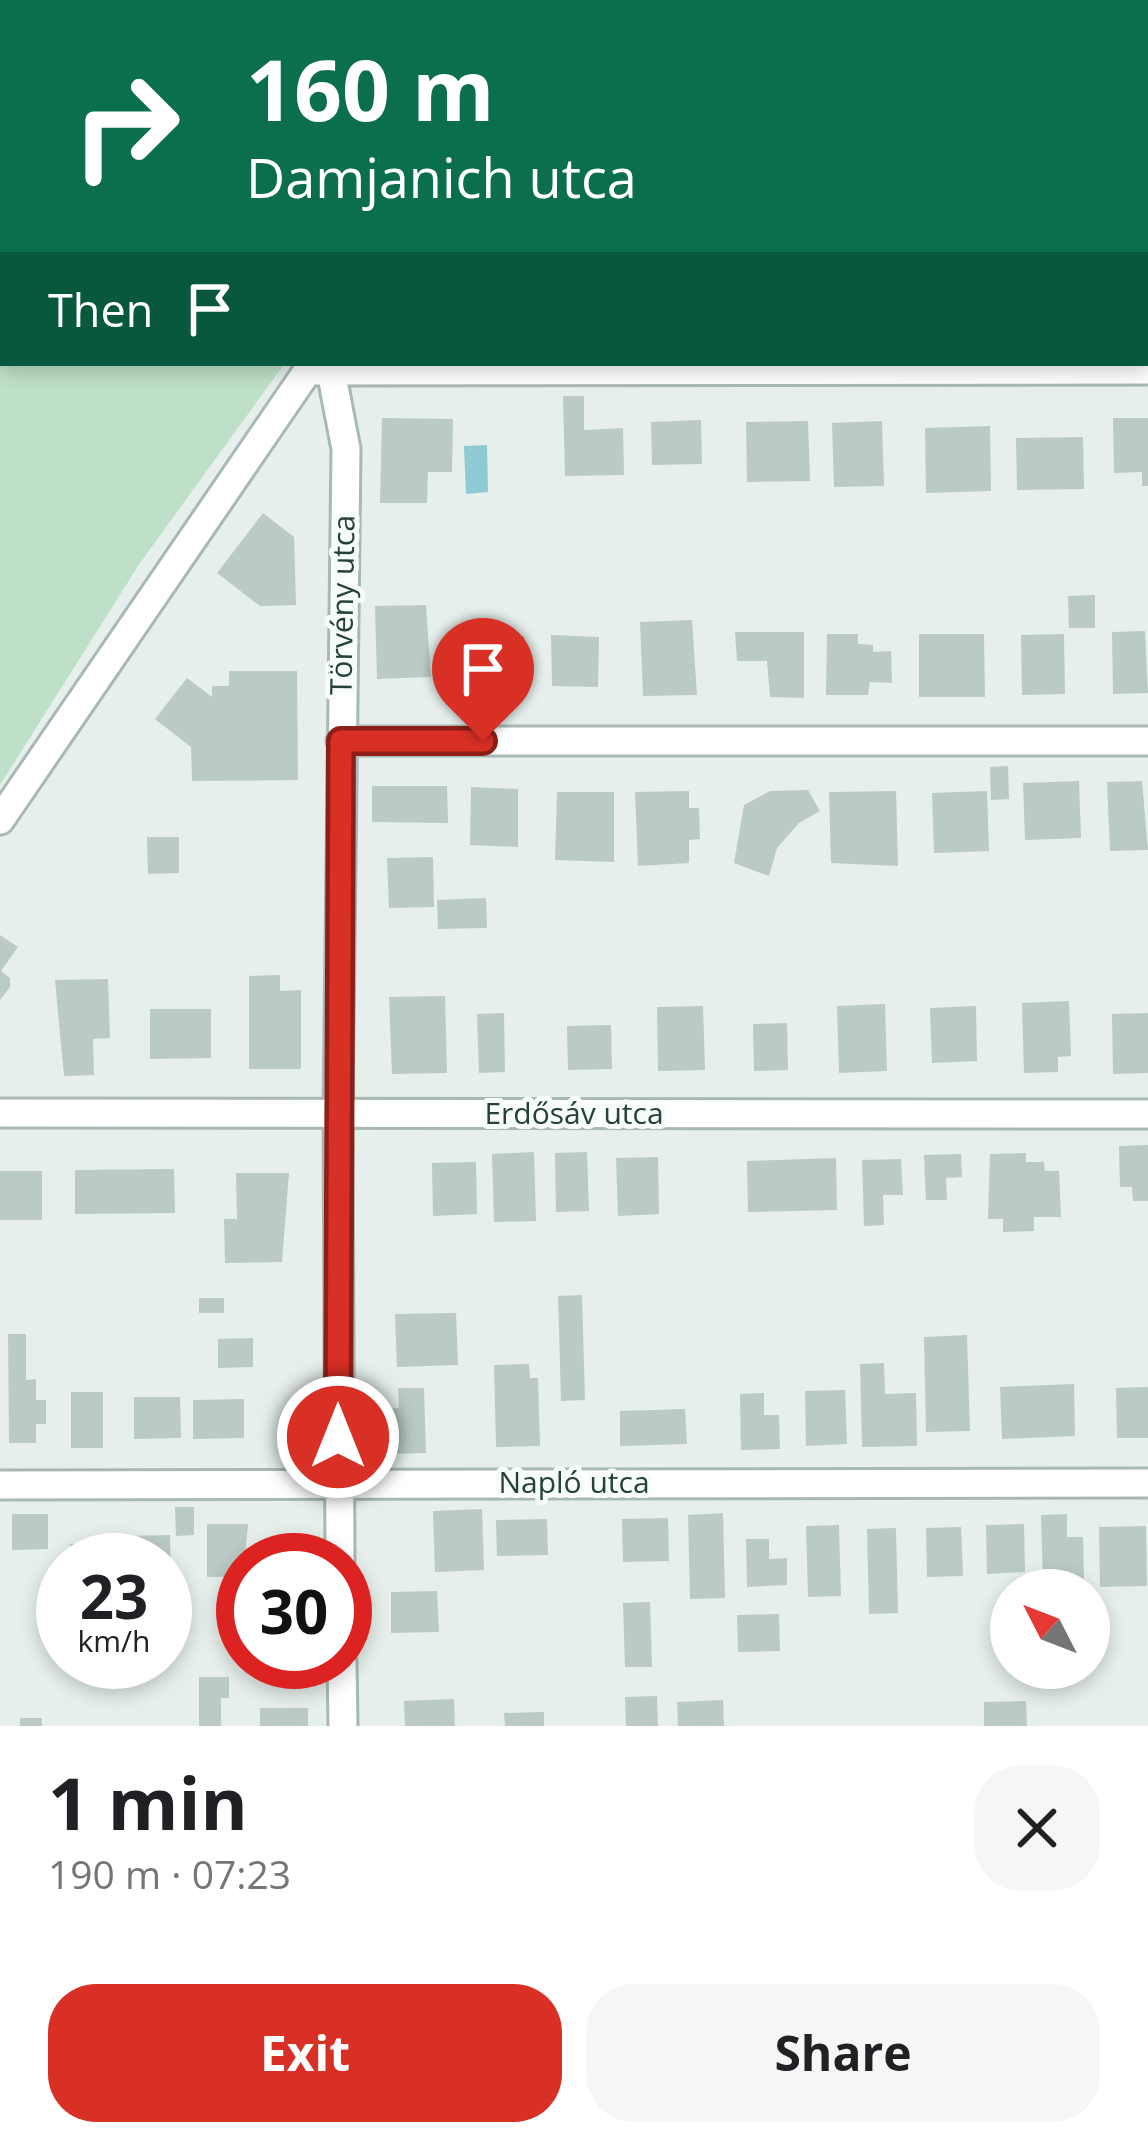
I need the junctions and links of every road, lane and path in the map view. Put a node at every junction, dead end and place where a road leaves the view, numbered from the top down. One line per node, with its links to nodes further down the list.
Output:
1 (317, 368): 2 (street); 3 (street, Törvény utca); 5 (street)
2 (1148, 370)
3 (341, 741): 4 (street); 7 (street, Törvény utca)
4 (1148, 741)
5 (0, 820)
6 (0, 1113): 7 (street, Erdősáv utca)
7 (338, 1114): 8 (street, Erdősáv utca); 9 (street, Törvény utca)
8 (1148, 1114)
9 (338, 1483): 10 (street, Napló utca); 11 (street, Napló utca); 12 (street, Törvény utca)
10 (1148, 1484)
11 (0, 1485)
12 (339, 1533)
13 (342, 1689): 14 (street)
14 (343, 1726)

